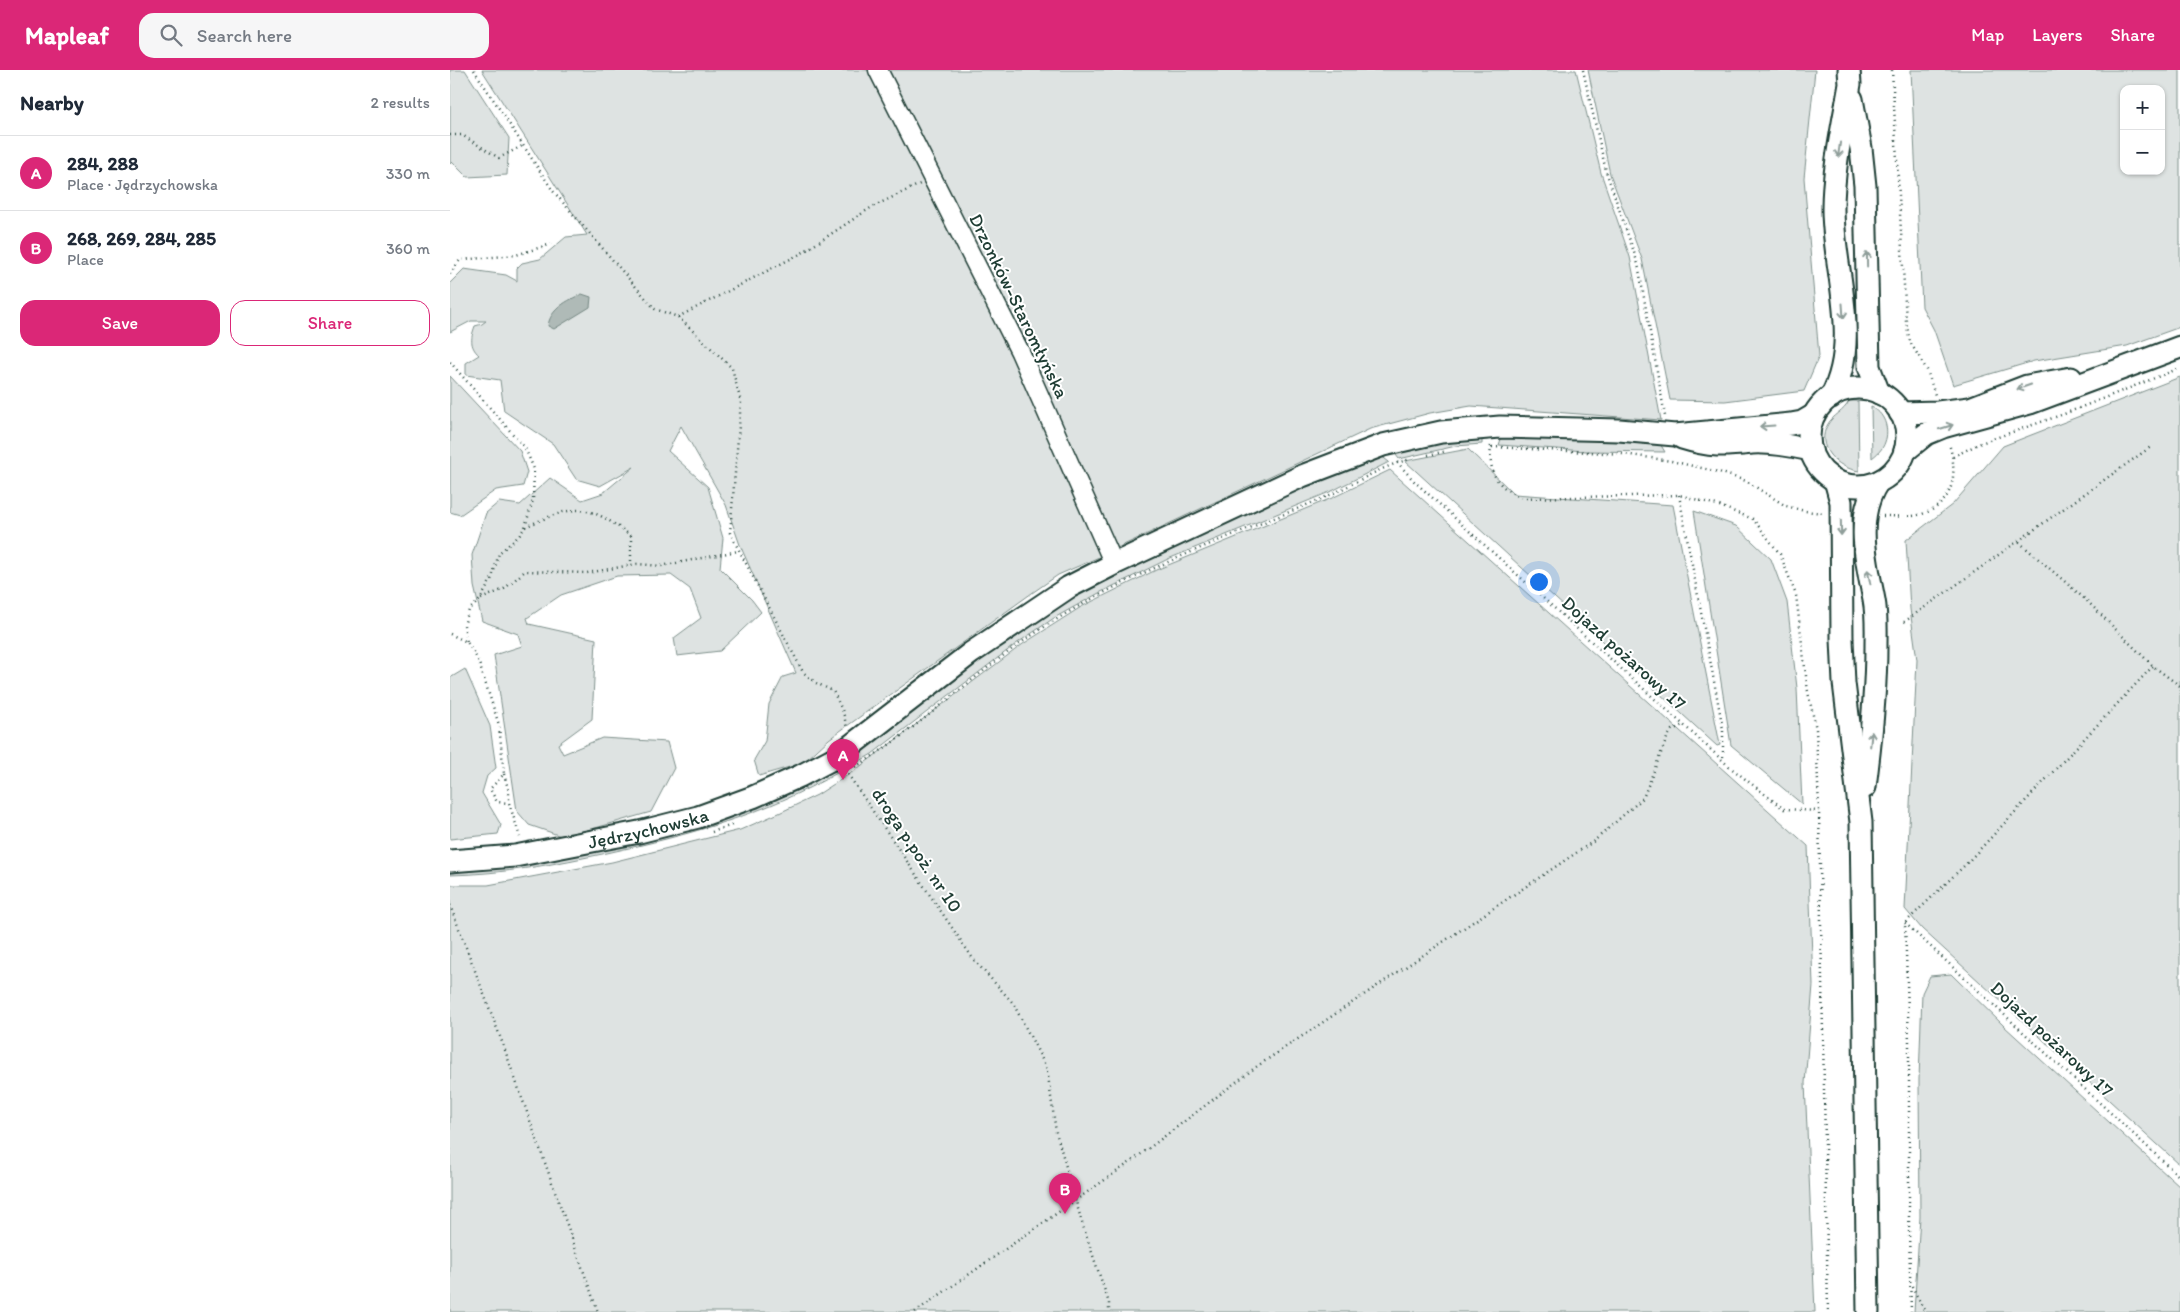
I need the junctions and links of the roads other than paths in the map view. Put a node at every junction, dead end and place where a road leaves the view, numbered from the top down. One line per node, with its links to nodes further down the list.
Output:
1 (878, 70): 14 (lane, Drzonków-Staromłyńska)
2 (1850, 77): 4 (main road, one-way to 2); 5 (main road, one-way to 5)
3 (2180, 347): 8 (main road)
4 (1879, 393): 5 (main road); 6 (main road)
5 (1831, 397): 7 (main road)
6 (1900, 413): 8 (main road); 11 (main road)
7 (1814, 415): 9 (main road, one-way to 9); 10 (main road)
8 (1941, 420): 11 (main road)
9 (1672, 435): 10 (main road); 14 (main road, Jędrzychowska)
10 (1811, 450): 12 (main road)
11 (1905, 451): 13 (main road)
12 (1835, 480): 13 (main road); 15 (main road, one-way to 15)
13 (1878, 482): 15 (main road, one-way to 13)
14 (1114, 564): 16 (main road, Jędrzychowska)
15 (1861, 822): 17 (main road)
16 (450, 860)
17 (1868, 1312)

